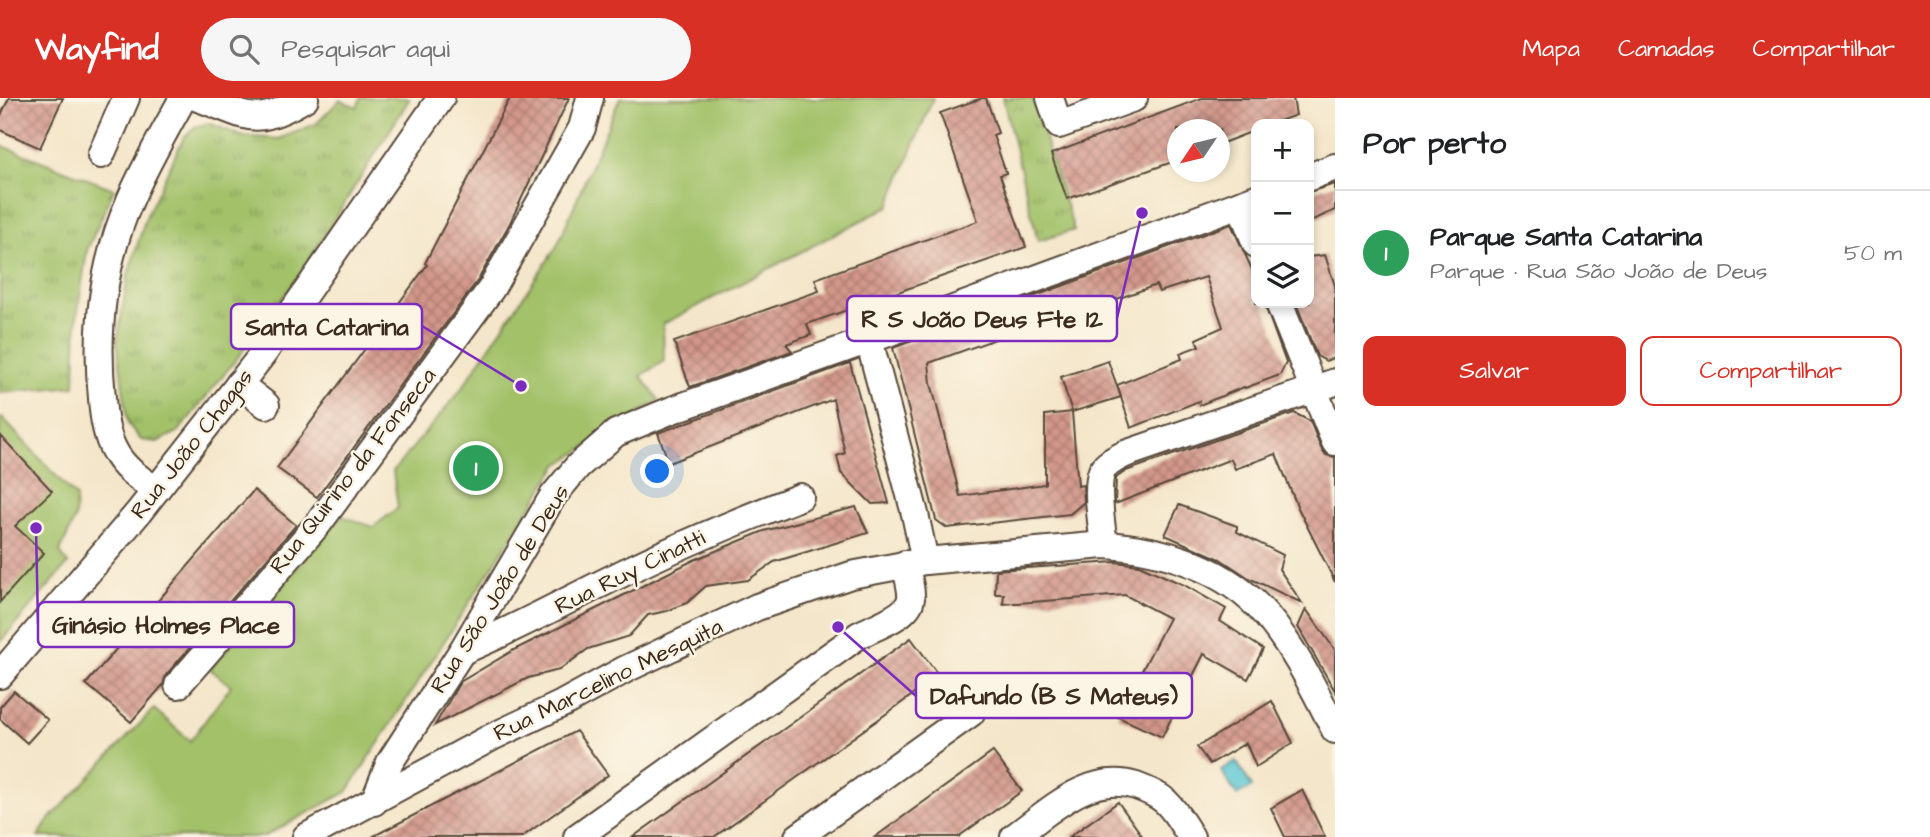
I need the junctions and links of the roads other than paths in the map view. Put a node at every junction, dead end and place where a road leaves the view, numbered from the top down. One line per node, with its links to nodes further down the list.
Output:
1 (126, 98): 9 (street)
2 (183, 98): 19 (street)
3 (198, 98): 4 (street)
4 (305, 98)
5 (441, 98): 15 (street, Rua João Chagas)
6 (590, 98): 25 (street, Rua Quirino da Fonseca)
7 (1050, 98): 8 (street)
8 (1135, 98)
9 (101, 155)
10 (1335, 167): 11 (street)
11 (1314, 175)
12 (1248, 201): 14 (street, Rua São João de Deus)
13 (1282, 308): 16 (street)
14 (869, 340): 22 (street); 23 (street, Rua São João de Deus)
15 (239, 384): 17 (street); 19 (street, Rua João Chagas)
16 (1324, 386): 18 (street); 21 (street)
17 (266, 405)
18 (1335, 442)
19 (156, 490): 24 (street, Rua João Chagas)
20 (800, 497): 23 (street, Rua Ruy Cinatti)
21 (1104, 545): 22 (street, Rua Marcelino Mesquita); 27 (street, Rua Marcelino Mesquita)
22 (915, 562): 28 (street, Rua Marcelino Mesquita); 30 (street)
23 (462, 650): 28 (street, Rua São João de Deus)
24 (0, 675)
25 (178, 685)
26 (971, 713): 31 (street)
27 (1335, 730)
28 (374, 802): 29 (street, Rua Marcelino Mesquita)
29 (306, 837)
30 (577, 837)
31 (798, 837)
32 (1014, 837): 33 (street)
33 (1191, 837)

